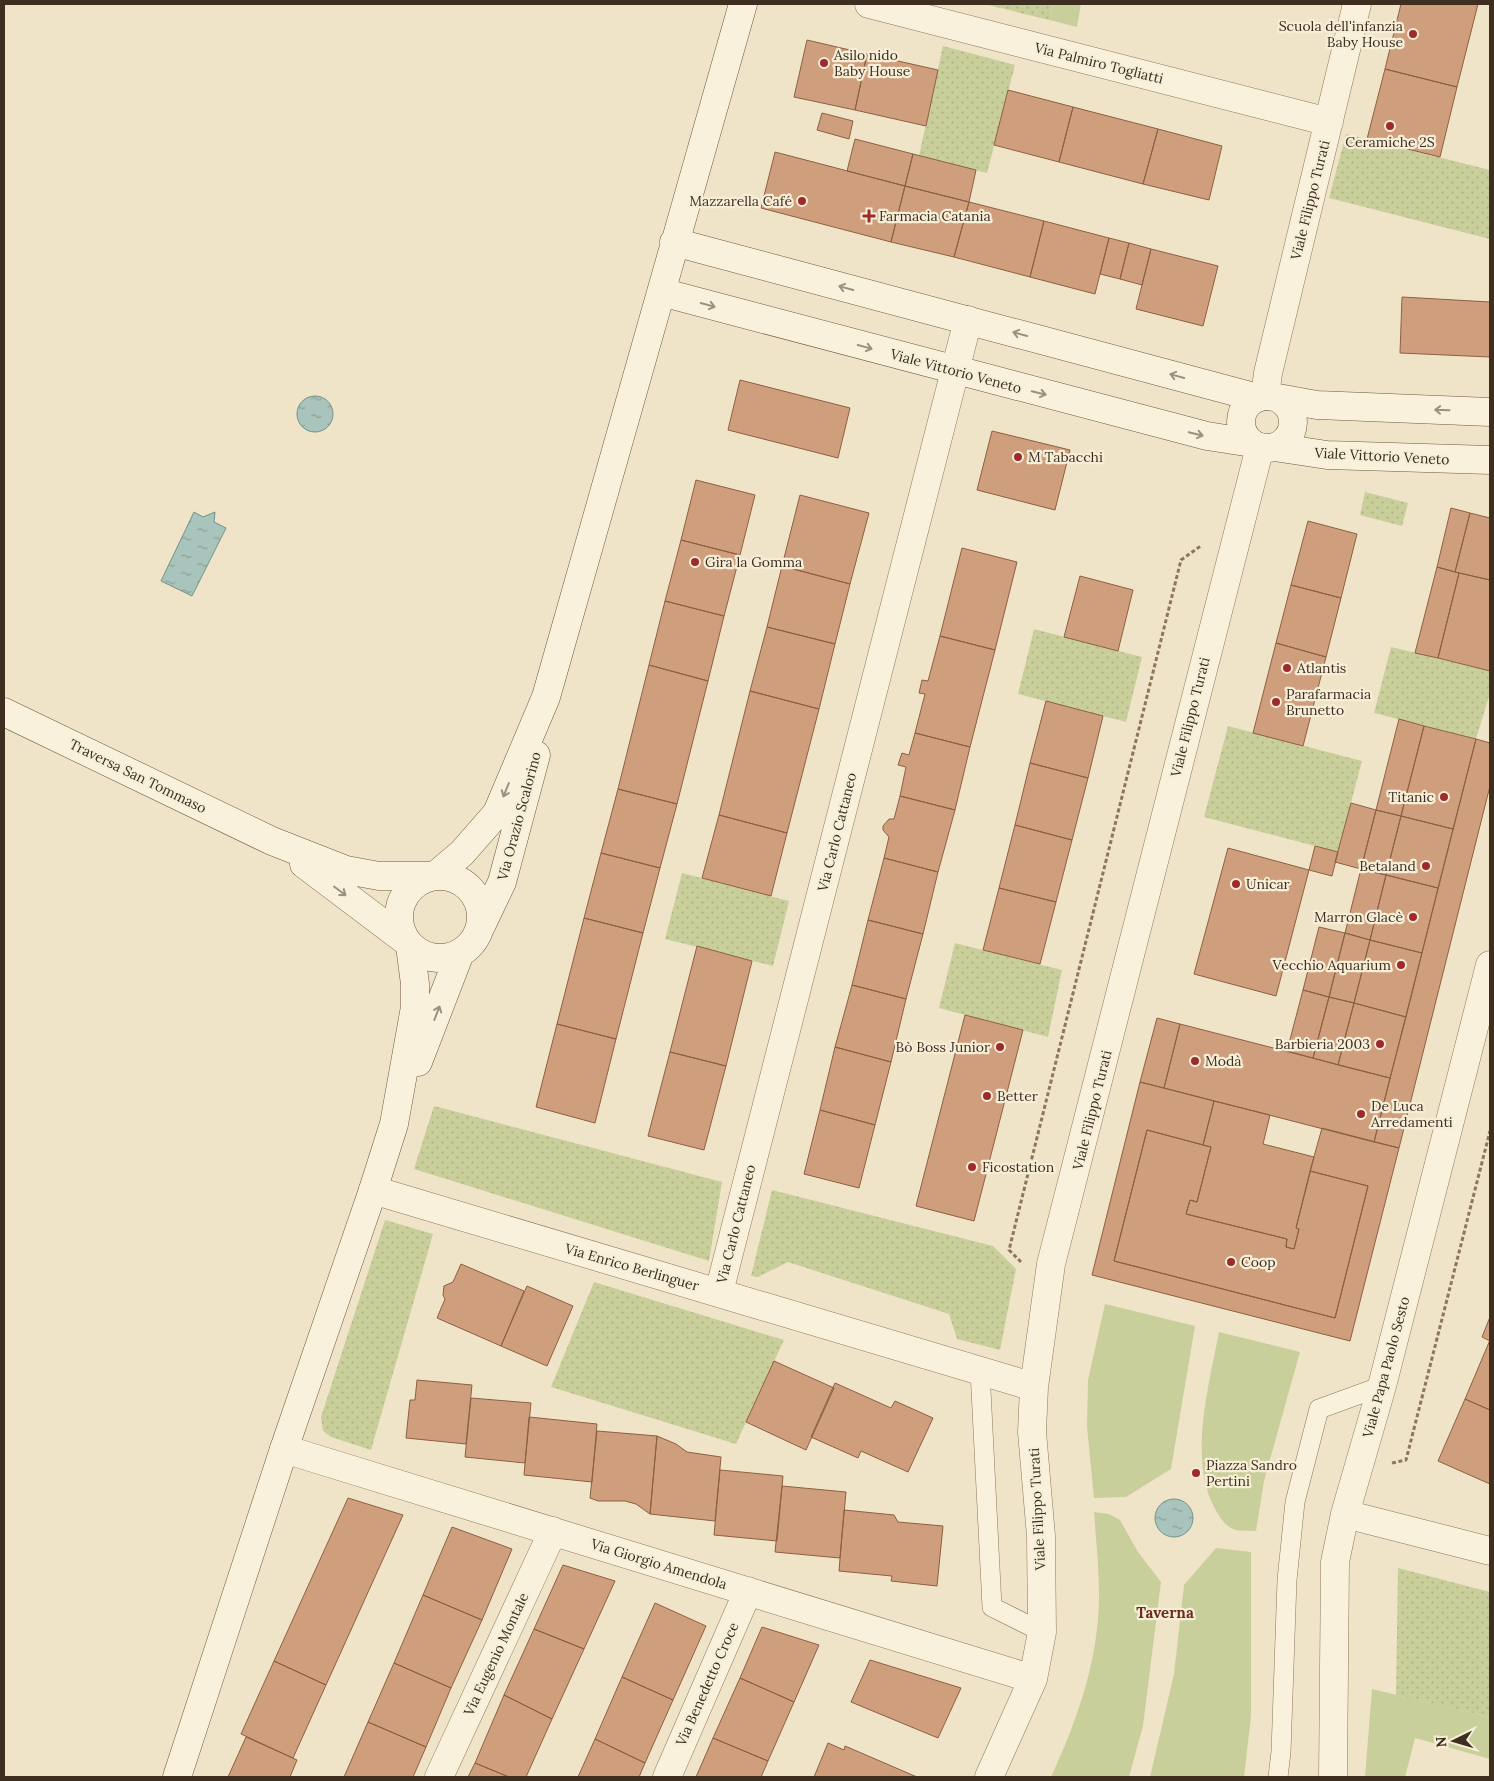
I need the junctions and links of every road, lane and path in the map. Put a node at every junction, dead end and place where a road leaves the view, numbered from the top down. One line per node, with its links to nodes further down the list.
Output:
1 (743, 4): 5 (street)
2 (869, 4): 4 (street, Via Palmiro Togliatti)
3 (1357, 4): 4 (street, Viale Filippo Turati)
4 (1329, 122): 9 (street, Viale Filippo Turati)
5 (674, 242): 6 (street); 7 (street, one-way to 5)
6 (661, 292): 8 (street, Viale Vittorio Veneto, one-way to 8); 13 (street)
7 (968, 320): 8 (street, Via Carlo Cattaneo); 9 (street, one-way to 7)
8 (954, 371): 11 (street, Viale Vittorio Veneto, one-way to 11); 24 (street, Via Carlo Cattaneo)
9 (1267, 397): 10 (street, one-way to 9); 11 (street); 11 (street)
10 (1490, 412)
11 (1262, 446): 12 (street, Viale Vittorio Veneto); 27 (street, Viale Filippo Turati)
12 (1490, 460)
13 (546, 697): 16 (street, one-way to 16); 17 (street, Via Orazio Scalorino)
14 (4, 712): 15 (street, Traversa San Tommaso)
15 (272, 841): 16 (street); 18 (street, one-way to 18)
16 (433, 876): 17 (street); 18 (street)
17 (478, 932): 19 (street)
18 (408, 943): 19 (street); 21 (street)
19 (460, 953): 21 (street, one-way to 19)
20 (1490, 964): 26 (street, Viale Papa Paolo Sesto)
21 (394, 1124): 23 (street)
22 (1490, 1131): 29 (path)
23 (374, 1190): 24 (street, Via Enrico Berlinguer); 28 (street)
24 (719, 1292): 25 (street, Via Enrico Berlinguer)
25 (980, 1370): 27 (street, Via Enrico Berlinguer); 34 (lane)
26 (1382, 1386): 30 (street, Viale Papa Paolo Sesto); 40 (lane)
27 (1034, 1387): 34 (street, Viale Filippo Turati)
28 (284, 1449): 31 (street, Via Giorgio Amendola); 36 (street)
29 (1390, 1463)
30 (1345, 1514): 32 (street); 41 (street, Viale Papa Paolo Sesto)
31 (552, 1531): 33 (street, Via Giorgio Amendola); 37 (street, Via Eugenio Montale)
32 (1490, 1551)
33 (748, 1591): 35 (street, Via Giorgio Amendola); 38 (street, Via Benedetto Croce)
34 (1042, 1632): 35 (street, Viale Filippo Turati)
35 (1033, 1679): 39 (street, Viale Filippo Turati)
36 (177, 1777)
37 (439, 1777)
38 (667, 1777)
39 (989, 1777)
40 (1278, 1777)
41 (1333, 1777)

